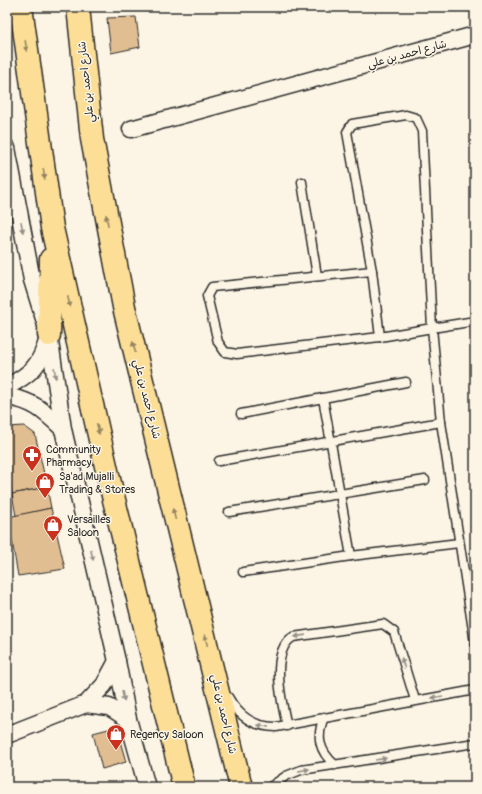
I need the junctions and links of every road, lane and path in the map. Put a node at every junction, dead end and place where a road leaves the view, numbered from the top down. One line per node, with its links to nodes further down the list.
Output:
1 (21, 7): 7 (main road, one-way to 7)
2 (78, 7): 31 (main road, شارع احمد بن علي, one-way to 2)
3 (475, 36): 4 (street, شارع احمد بن علي)
4 (131, 128)
5 (7, 148): 12 (street, one-way to 12)
6 (302, 182): 9 (lane)
7 (52, 228): 12 (main road); 42 (main road, one-way to 42)
8 (372, 271): 9 (lane); 11 (lane); 13 (lane)
9 (317, 276): 13 (lane)
10 (475, 321): 11 (lane)
11 (432, 328): 13 (lane); 19 (lane)
12 (49, 335): 15 (street); 20 (street, one-way to 20)
13 (380, 337)
14 (406, 382): 17 (lane)
15 (7, 387)
16 (7, 397): 20 (street)
17 (323, 398): 18 (lane); 21 (lane)
18 (241, 414)
19 (441, 422): 21 (lane); 26 (lane)
20 (62, 429): 30 (street, one-way to 30)
21 (330, 440): 22 (lane); 24 (lane)
22 (219, 462)
23 (425, 480): 24 (lane)
24 (340, 493): 25 (lane); 27 (lane)
25 (229, 512)
26 (460, 543): 27 (lane); 29 (lane)
27 (351, 556): 28 (lane)
28 (243, 572)
29 (475, 643)
30 (116, 661): 34 (street); 36 (street, one-way to 36)
31 (215, 674): 37 (lane, one-way to 31); 43 (main road, شارع احمد بن علي)
32 (475, 690): 33 (lane, one-way to 33)
33 (415, 700): 35 (lane); 37 (lane, one-way to 37)
34 (86, 704): 36 (street); 38 (street)
35 (324, 718): 37 (lane); 40 (lane)
36 (128, 720): 41 (street)
37 (287, 726)
38 (7, 735)
39 (475, 743): 40 (lane, one-way to 39)
40 (335, 765): 44 (lane, one-way to 40)
41 (147, 787)
42 (184, 787)
43 (241, 787)
44 (270, 787)

